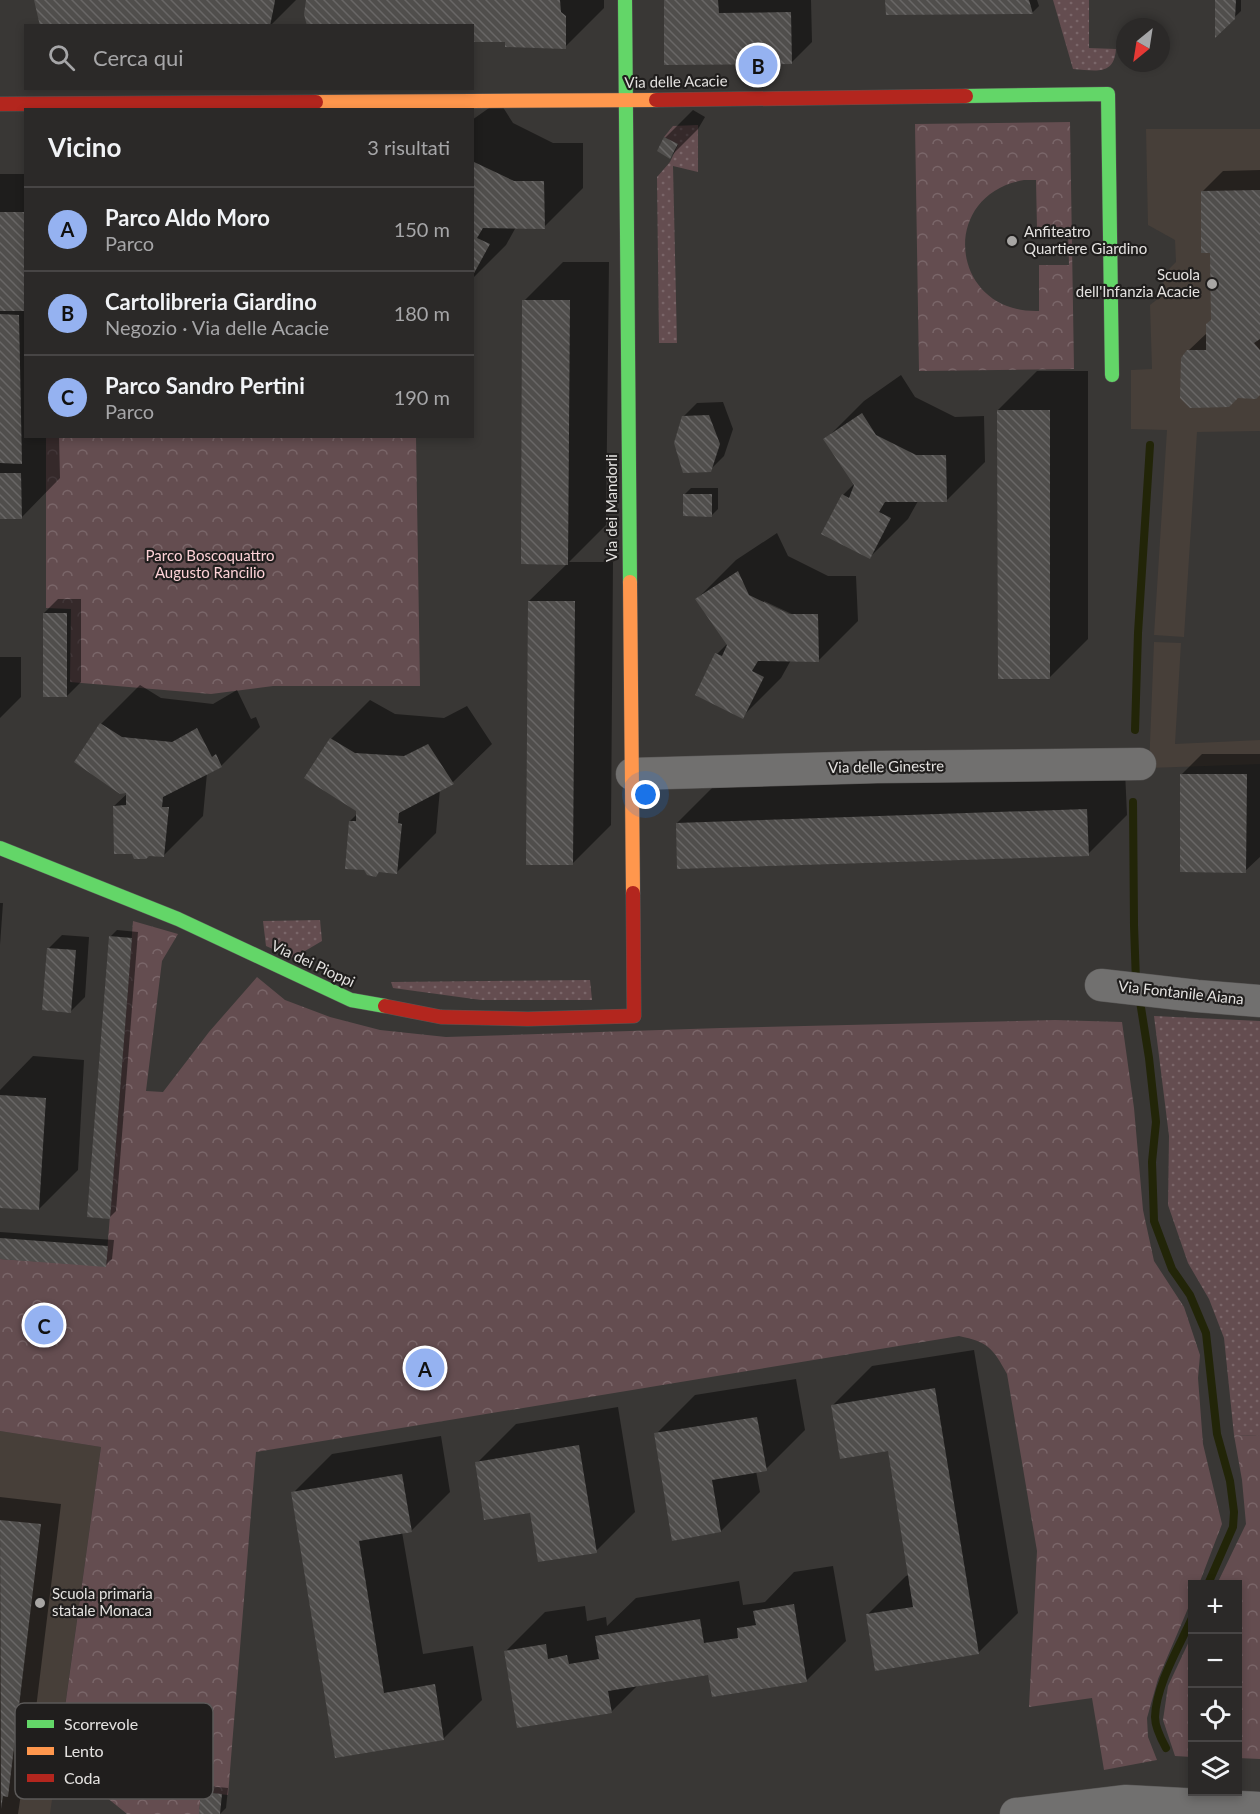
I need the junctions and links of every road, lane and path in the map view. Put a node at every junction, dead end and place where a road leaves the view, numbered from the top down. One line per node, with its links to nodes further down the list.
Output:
1 (625, 0): 2 (street, Via dei Mandorli)
2 (626, 99): 3 (street, Via delle Acacie); 4 (street, Via delle Acacie); 6 (street, Via dei Mandorli)
3 (0, 104)
4 (1112, 375)
5 (1140, 764): 6 (street, Via delle Ginestre)
6 (632, 774): 10 (street, Via dei Mandorli)
7 (0, 848): 10 (street, Via dei Pioppi)
8 (1101, 985): 9 (street, Via Fontanile Aiana)
9 (1260, 1001)
10 (634, 1016)
11 (1260, 1808): 12 (street)
12 (1016, 1814)

